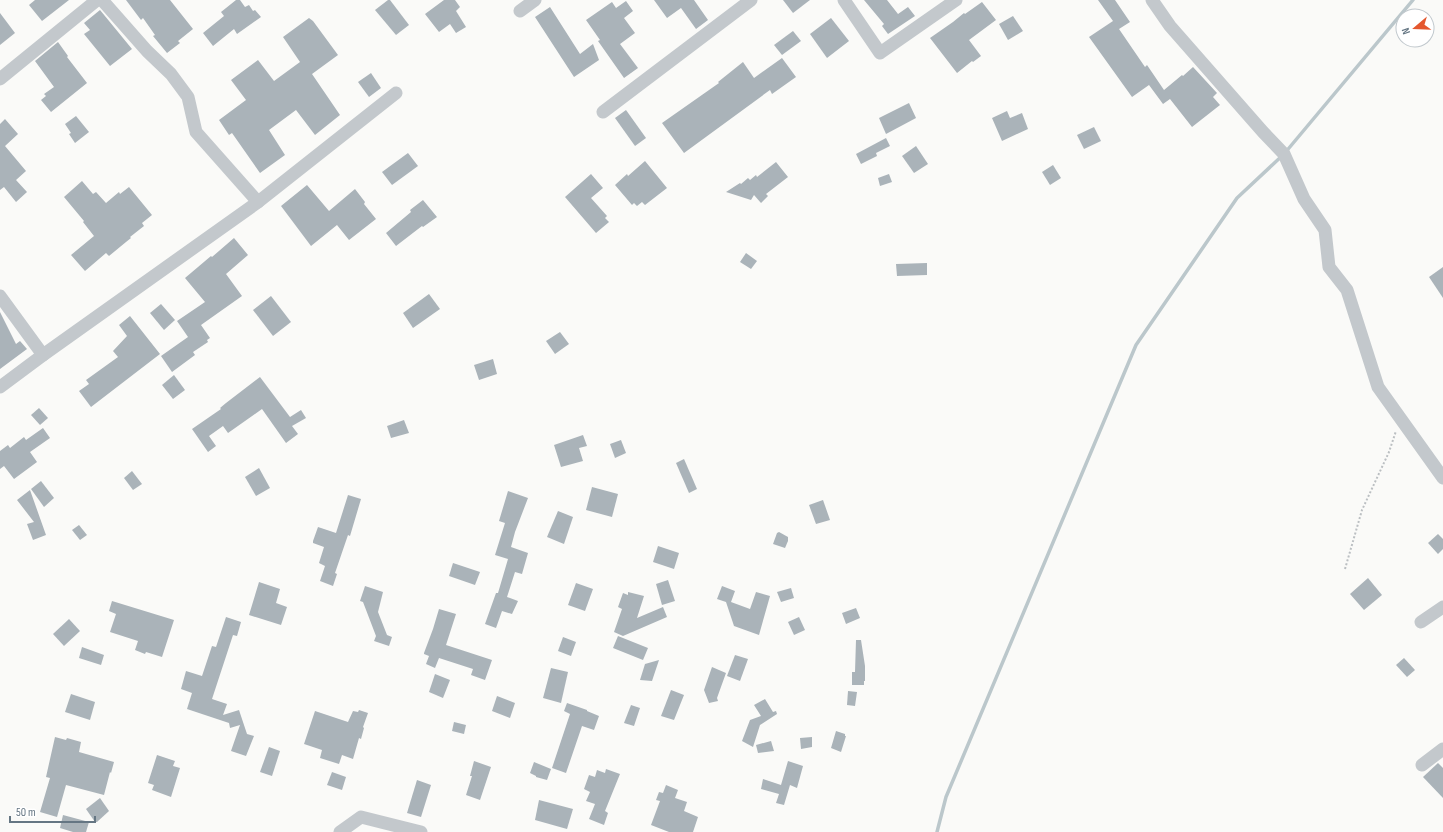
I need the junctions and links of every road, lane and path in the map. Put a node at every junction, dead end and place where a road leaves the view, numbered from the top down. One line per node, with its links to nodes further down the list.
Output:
1 (97, 0): 9 (street)
2 (102, 0): 12 (street)
3 (535, 0): 8 (street)
4 (751, 0): 11 (street)
5 (844, 0): 6 (street)
6 (956, 0)
7 (1152, 0): 16 (street)
8 (520, 11)
9 (0, 79)
10 (396, 93): 12 (street)
11 (603, 112)
12 (258, 202): 14 (street)
13 (0, 296): 14 (street)
14 (43, 354): 15 (street)
15 (0, 387)
16 (1400, 418): 17 (street); 18 (path)
17 (1443, 478)
18 (1345, 569)
19 (1443, 607): 20 (street)
20 (1421, 622)
21 (1443, 749): 22 (street)
22 (1422, 765)
23 (340, 832): 24 (street)
24 (420, 832)

